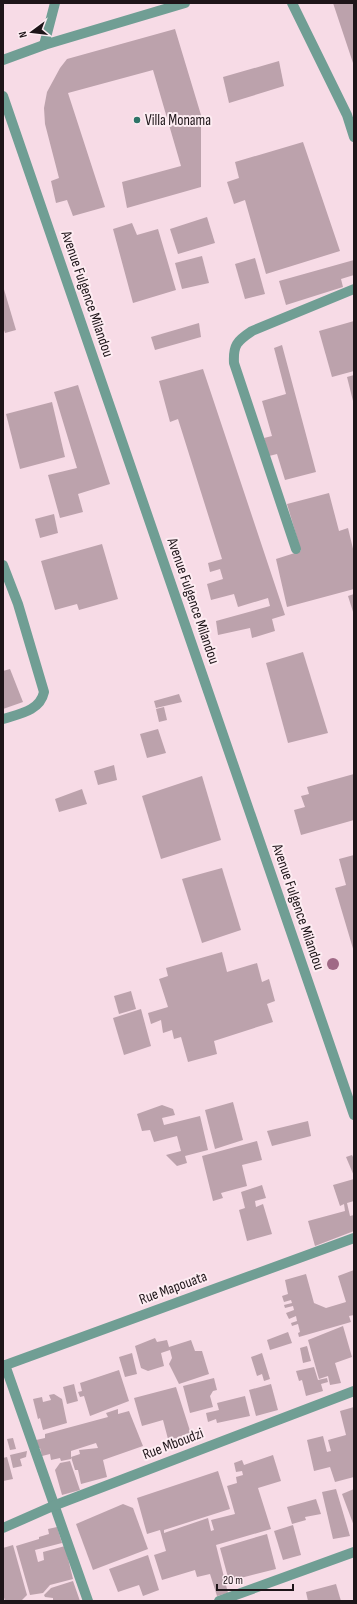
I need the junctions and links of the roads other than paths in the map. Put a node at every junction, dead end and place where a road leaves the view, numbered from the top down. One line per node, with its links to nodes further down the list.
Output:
1 (56, 3): 4 (street)
2 (185, 3): 4 (street)
3 (292, 3): 7 (street)
4 (44, 45): 5 (street)
5 (3, 60)
6 (3, 96): 13 (street, Avenue Fulgence Milandou)
7 (350, 114): 8 (street)
8 (354, 137)
9 (354, 290): 10 (street)
10 (296, 549)
11 (3, 566): 12 (street)
12 (3, 719)
13 (354, 1115)
14 (354, 1238): 15 (street, Rue Mapouata)
15 (4, 1366): 17 (street)
16 (354, 1391): 17 (street, Rue Mboudzi)
17 (53, 1506): 18 (street, Rue Mboudzi); 20 (street)
18 (3, 1528)
19 (354, 1552): 21 (street)
20 (88, 1601)
21 (219, 1601)

